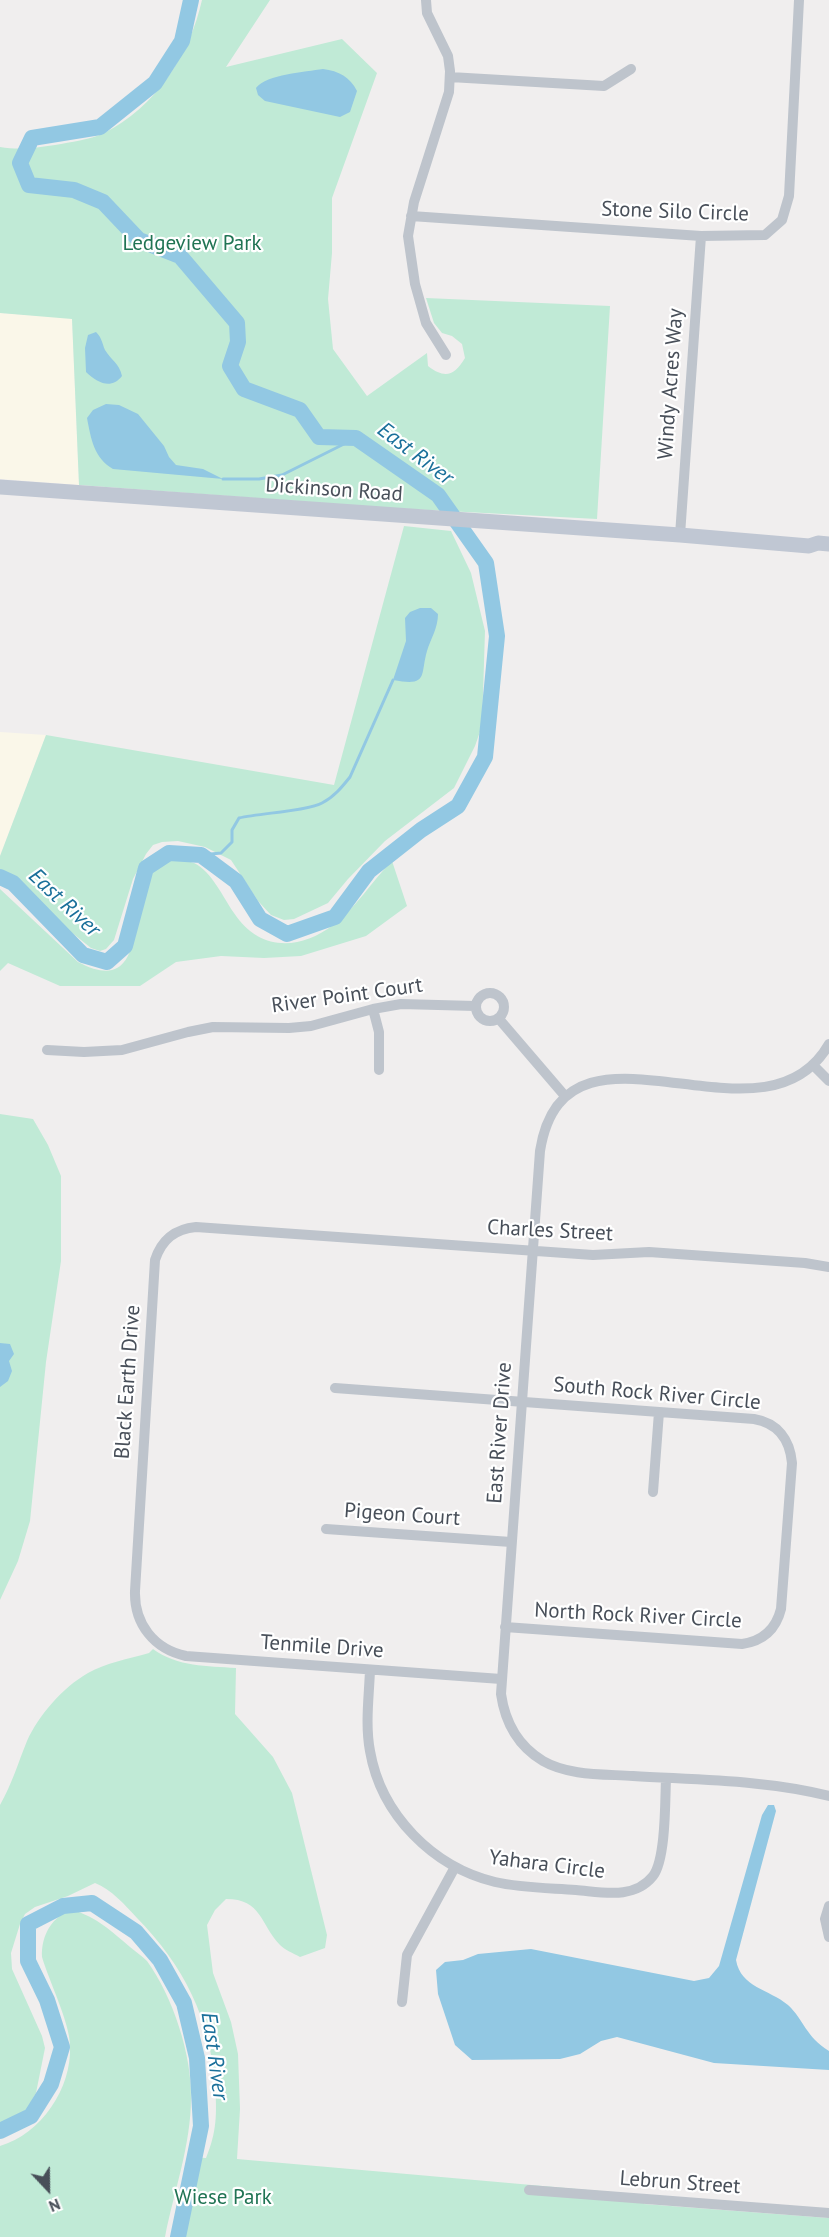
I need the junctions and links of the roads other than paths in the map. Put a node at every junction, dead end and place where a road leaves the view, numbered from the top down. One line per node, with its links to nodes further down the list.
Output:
1 (426, 0): 4 (street)
2 (799, 0): 6 (street, Stone Silo Circle)
3 (631, 69): 4 (street)
4 (450, 78): 5 (street)
5 (411, 216): 6 (street, Stone Silo Circle); 7 (street)
6 (701, 236): 9 (street, Windy Acres Way)
7 (446, 355)
8 (0, 487): 9 (street, Dickinson Road)
9 (680, 535): 11 (street, Dickinson Road)
10 (829, 544): 11 (street, Dickinson Road)
11 (809, 546): 12 (street, Dickinson Road)
12 (829, 553)
13 (475, 1006): 14 (street, River Point Court); 15 (street); 15 (street)
14 (373, 1009): 17 (street, River Point Court); 19 (street)
15 (499, 1019): 21 (street)
16 (829, 1044): 18 (street, East River Drive)
17 (46, 1050)
18 (813, 1065): 20 (street); 21 (street, East River Drive)
19 (379, 1070)
20 (829, 1081)
21 (565, 1096): 23 (street, East River Drive)
22 (268, 1232): 23 (street, Charles Street); 32 (street, Black Earth Drive)
23 (532, 1251): 24 (street, Charles Street); 26 (street, East River Drive)
24 (829, 1268)
25 (335, 1388): 26 (street, South Rock River Circle)
26 (522, 1402): 27 (street, South Rock River Circle); 30 (street, East River Drive)
27 (659, 1412): 28 (street); 33 (street, South Rock River Circle)
28 (653, 1492)
29 (326, 1529): 30 (street, Pigeon Court)
30 (511, 1542): 31 (street, East River Drive)
31 (505, 1627): 33 (street, North Rock River Circle); 35 (street, East River Drive)
32 (148, 1633): 34 (street, Tenmile Drive)
33 (766, 1635)
34 (370, 1670): 35 (street, Tenmile Drive); 38 (street, Yahara Circle)
35 (501, 1679): 36 (street, East River Drive)
36 (666, 1778): 37 (street, East River Drive); 38 (street, Yahara Circle)
37 (829, 1796)
38 (455, 1867): 41 (street)
39 (829, 1906): 40 (street)
40 (829, 1937)
41 (402, 2002)
42 (529, 2190): 43 (street, Lebrun Street)
43 (829, 2213)

